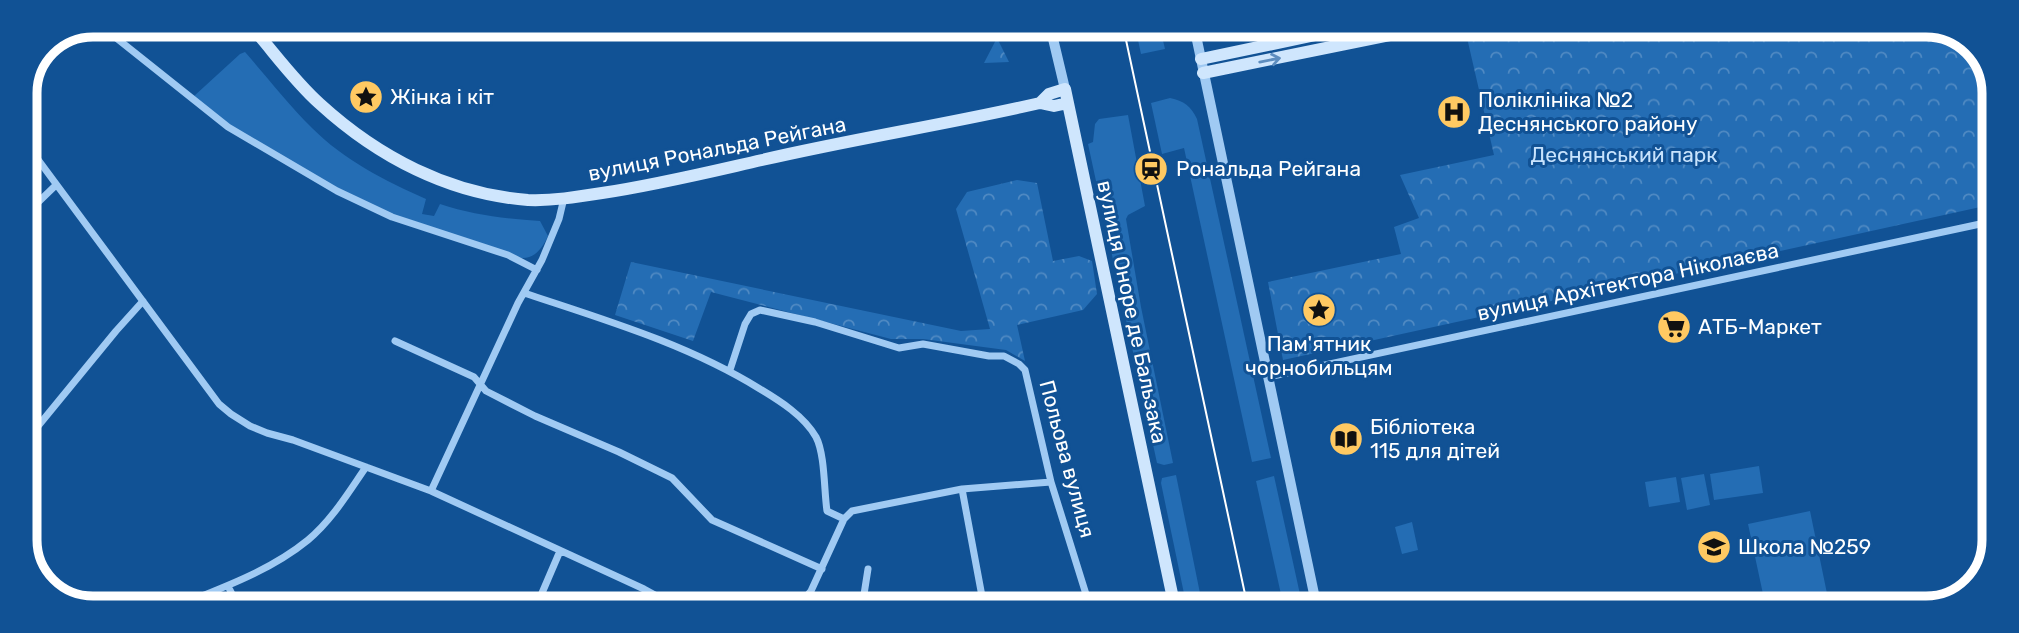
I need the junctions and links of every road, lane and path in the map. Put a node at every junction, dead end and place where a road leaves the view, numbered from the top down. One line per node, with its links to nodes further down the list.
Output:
1 (116, 37): 17 (street)
2 (261, 37): 14 (main road, вулиця Рональда Рейгана)
3 (1053, 37): 9 (street, вулиця Оноре де Бальзака)
4 (1196, 37): 7 (street)
5 (1306, 37): 7 (main road)
6 (1380, 37): 8 (main road, one-way to 6)
7 (1201, 59): 8 (street)
8 (1203, 73): 22 (street)
9 (1065, 89): 10 (main road, вулиця Рональда Рейгана); 11 (main road, вулиця Оноре де Бальзака)
10 (1040, 103): 11 (main road, вулиця Рональда Рейгана); 14 (main road, вулиця Рональда Рейгана)
11 (1068, 103): 42 (main road, вулиця Оноре де Бальзака)
12 (37, 159): 13 (street)
13 (56, 185): 15 (street); 19 (street)
14 (564, 198): 17 (street)
15 (37, 203)
16 (1982, 224): 22 (street, вулиця Архітектора Ніколаєва)
17 (537, 270): 18 (street)
18 (524, 293): 21 (street); 23 (street)
19 (144, 301): 24 (street); 25 (street)
20 (396, 341): 23 (street)
21 (730, 370): 26 (street, Польова вулиця); 29 (street)
22 (1269, 377): 43 (street)
23 (480, 384): 28 (street); 31 (street)
24 (37, 427)
25 (366, 467): 28 (street); 33 (street)
26 (1051, 482): 27 (street); 41 (street, Польова вулиця)
27 (962, 489): 29 (street); 40 (street)
28 (431, 491): 30 (street)
29 (844, 519): 31 (street)
30 (560, 551): 36 (street); 37 (street)
31 (822, 569): 38 (street)
32 (868, 569): 39 (street)
33 (228, 586): 34 (street); 35 (street)
34 (202, 596)
35 (233, 596)
36 (541, 596)
37 (657, 596)
38 (807, 596)
39 (864, 596)
40 (982, 596)
41 (1087, 596)
42 (1173, 596)
43 (1315, 596)

